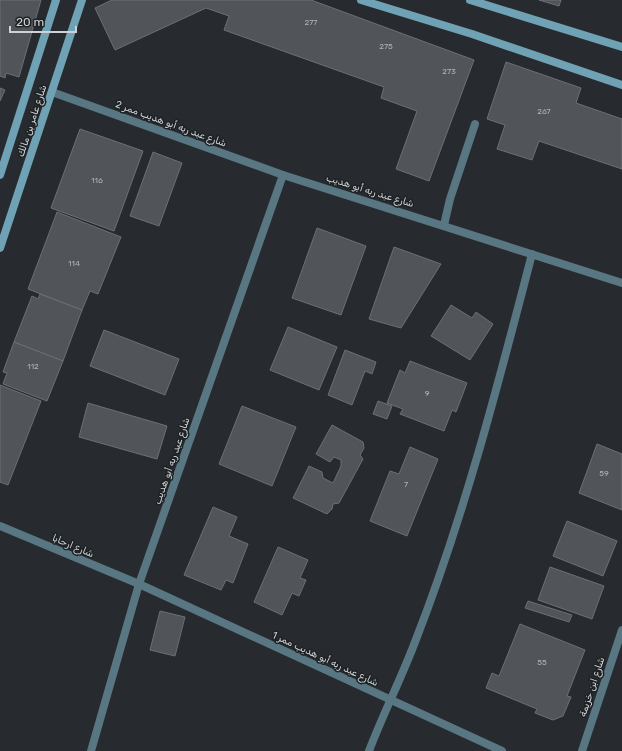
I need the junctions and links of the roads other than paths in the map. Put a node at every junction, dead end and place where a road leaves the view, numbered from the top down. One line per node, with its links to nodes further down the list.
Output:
1 (56, 0): 9 (street, شارع عامر بن مالك)
2 (361, 0): 6 (street)
3 (470, 0): 5 (street)
4 (83, 1): 7 (street, شارع عامر بن مالك)
5 (622, 46)
6 (622, 85)
7 (52, 92): 10 (street, شارع عبد ربه أبو هديب ممر 2); 12 (street, شارع عامر بن مالك)
8 (475, 124): 11 (street)
9 (0, 175)
10 (283, 175): 11 (street, شارع عبد ربه أبو هديب); 16 (street, شارع عبد ربه أبو هديب)
11 (444, 225): 13 (street, شارع عبد ربه أبو هديب)
12 (0, 248)
13 (532, 254): 14 (street, شارع عبد ربه أبو هديب); 18 (street)
14 (622, 283)
15 (0, 526): 16 (street, شارع ارحابا)
16 (139, 584): 18 (street, شارع عبد ربه أبو هديب ممر 1); 19 (street, شارع عبد ربه أبو هديب)
17 (622, 630): 22 (street, شارع ابن خزيمة)
18 (390, 700): 20 (street); 21 (street, شارع عبد ربه أبو هديب ممر 1)
19 (91, 751)
20 (369, 751)
21 (502, 751)
22 (582, 751)

